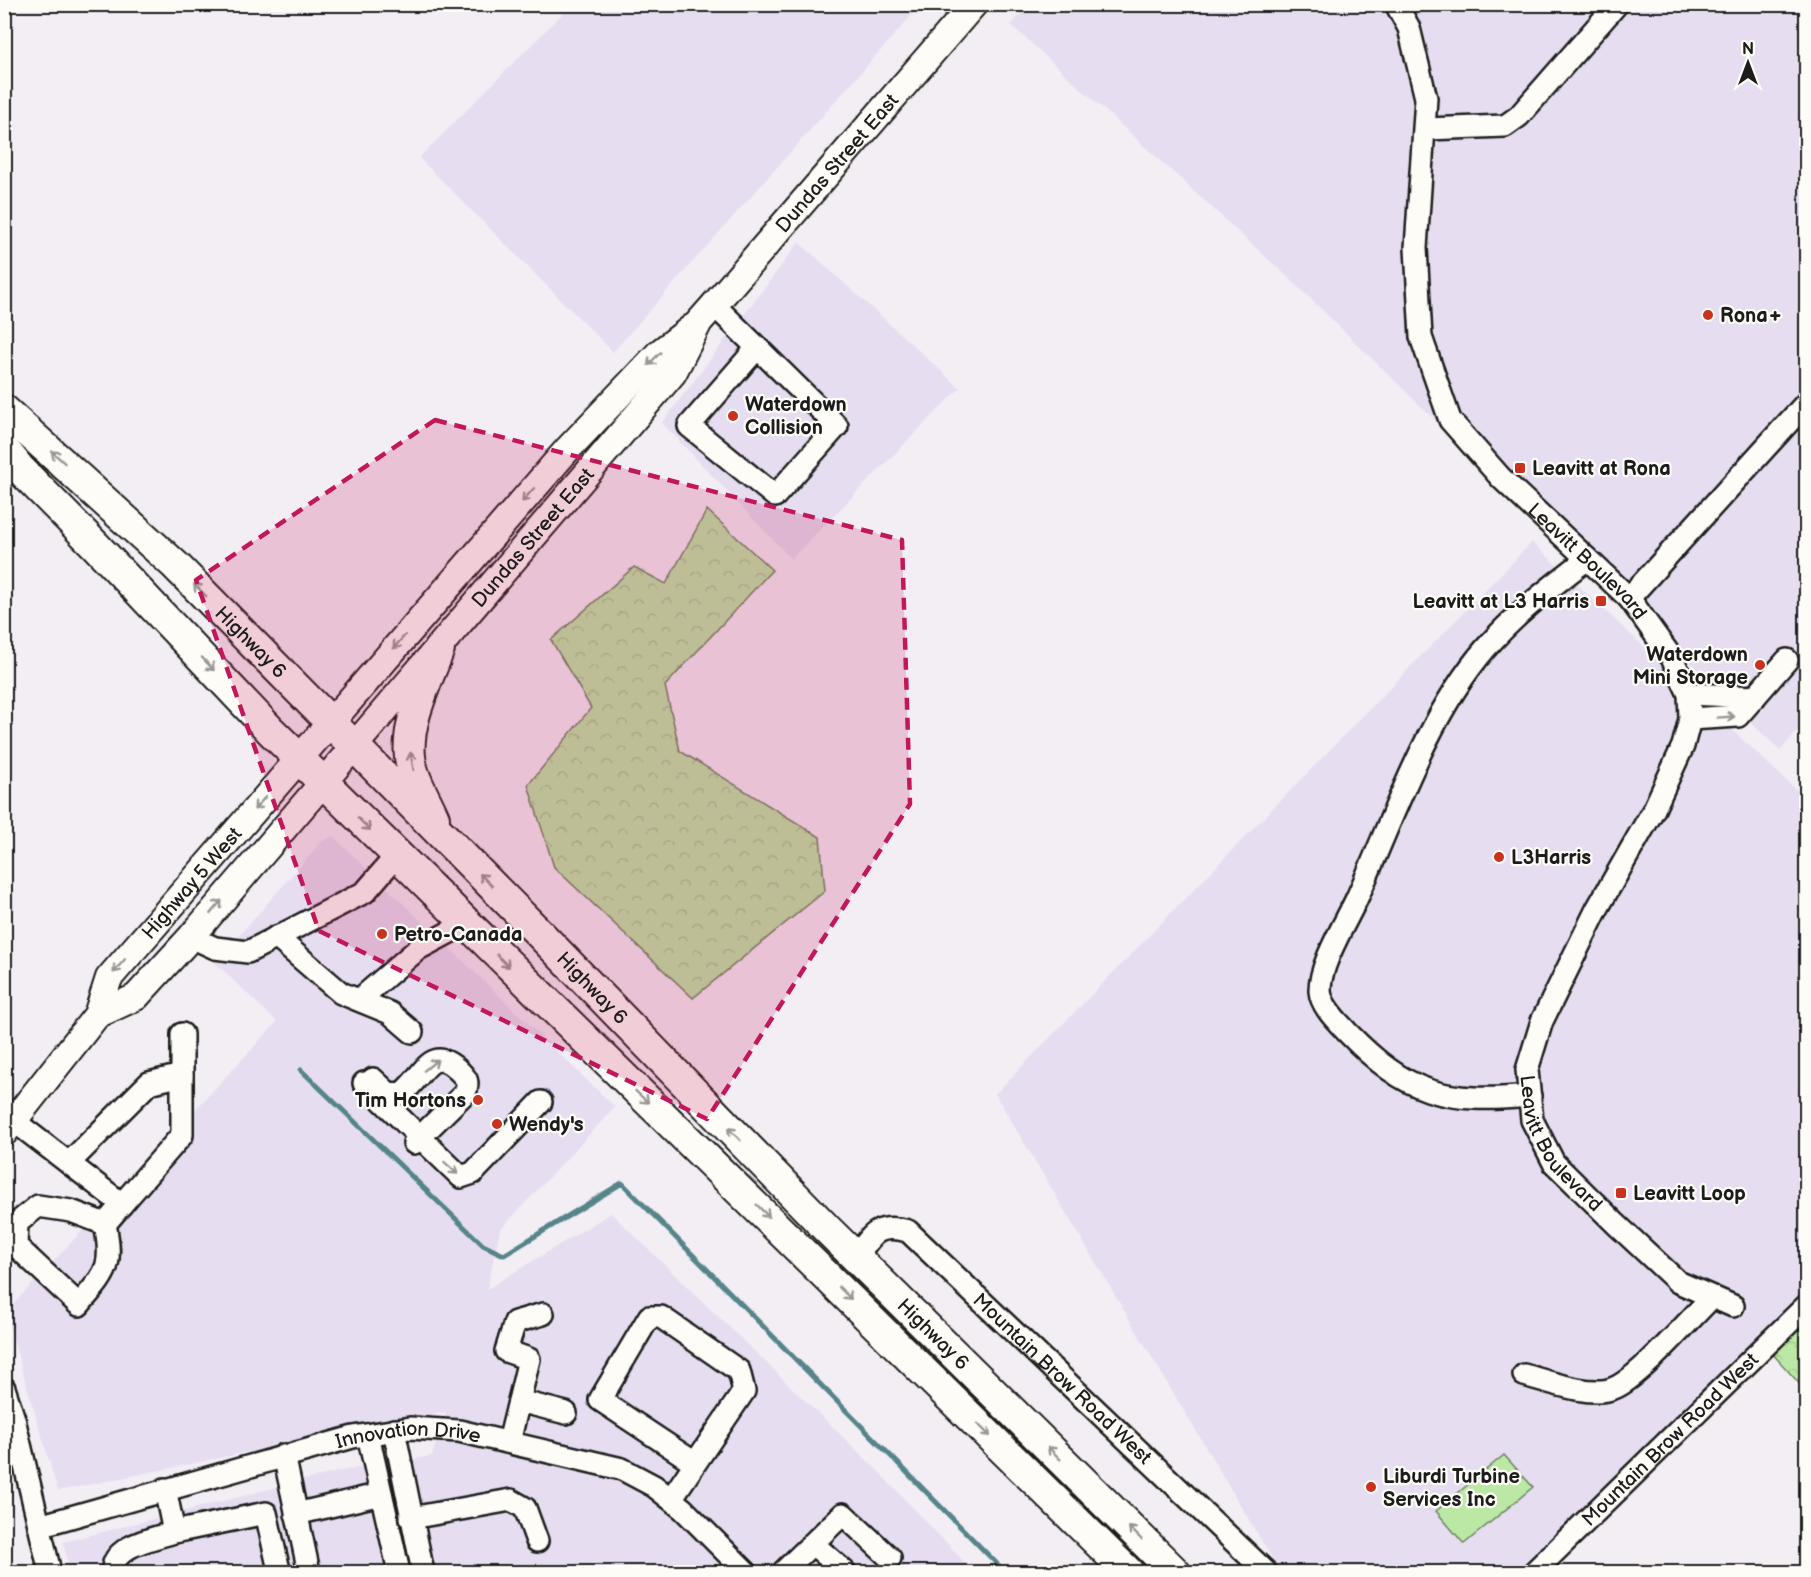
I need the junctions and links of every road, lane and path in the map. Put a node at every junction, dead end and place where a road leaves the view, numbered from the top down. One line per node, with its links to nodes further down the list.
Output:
1 (974, 4): 5 (main road, Dundas Street East)
2 (1396, 4): 4 (street, Leavitt Boulevard)
3 (1617, 4): 4 (street)
4 (1425, 129): 10 (street, Leavitt Boulevard)
5 (706, 313): 6 (street); 12 (main road, Dundas Street East); 17 (main road, Dundas Street East, one-way to 17)
6 (757, 348): 6 (street)
7 (1806, 403): 11 (street)
8 (4, 410): 17 (highway, Highway 6, one-way to 8)
9 (4, 449): 19 (highway, Highway 6, one-way to 19)
10 (1587, 559): 11 (street, Leavitt Boulevard); 31 (street)
11 (1629, 598): 14 (street, Leavitt Boulevard)
12 (439, 649): 18 (main road, Dundas Street East); 21 (highway, one-way to 12)
13 (1787, 660): 15 (street)
14 (1689, 694): 15 (street); 16 (street, Leavitt Boulevard)
15 (1755, 697): 16 (street, one-way to 15)
16 (1690, 719): 31 (street, Leavitt Boulevard)
17 (331, 721): 18 (highway, Highway 6); 19 (main road, Dundas Street East)
18 (355, 746): 20 (main road, Highway 5 West); 21 (highway, Highway 6)
19 (298, 758): 20 (highway, Highway 6); 27 (main road, Highway 5 West, one-way to 27)
20 (323, 782): 22 (highway, Highway 6, one-way to 22); 24 (main road, Highway 5 West, one-way to 20)
21 (440, 835): 38 (highway, Highway 6, one-way to 21)
22 (396, 856): 23 (highway, Highway 6); 25 (street)
23 (465, 924): 26 (street); 39 (highway, Highway 6, one-way to 39)
24 (191, 937): 25 (street); 27 (main road, Highway 5 West)
25 (276, 937): 26 (street)
26 (359, 1000): 28 (street)
27 (97, 1015): 33 (main road, Highway 5 West)
28 (412, 1032)
29 (182, 1035): 30 (street)
30 (182, 1075): 35 (street); 36 (street)
31 (1530, 1096): 41 (street, Leavitt Boulevard)
32 (541, 1102): 34 (street, one-way to 32)
33 (9, 1127): 35 (street)
34 (417, 1141): 34 (street, one-way to 34)
35 (69, 1163): 36 (street)
36 (122, 1204): 37 (street)
37 (105, 1224): 37 (street)
38 (827, 1229): 39 (street); 40 (highway, Highway 6)
39 (804, 1252): 73 (highway, Highway 6, one-way to 73)
40 (856, 1258): 74 (highway, Highway 6, one-way to 40); 75 (street, Mountain Brow Road West)
41 (1712, 1297): 42 (street, Leavitt Boulevard); 45 (street)
42 (1733, 1306)
43 (1806, 1306): 76 (street, Mountain Brow Road West)
44 (543, 1314): 47 (street)
45 (1524, 1376)
46 (4, 1388): 59 (street)
47 (519, 1401): 48 (street); 51 (street)
48 (566, 1413)
49 (394, 1430): 50 (street, Innovation Drive); 51 (street, Innovation Drive); 58 (street)
50 (368, 1435): 52 (street, Innovation Drive); 55 (street)
51 (509, 1442): 56 (street, Innovation Drive)
52 (284, 1455): 54 (street, Innovation Drive); 57 (street)
53 (695, 1463): 53 (street); 56 (street)
54 (165, 1489): 59 (street, Innovation Drive); 60 (street)
55 (381, 1494): 57 (street); 68 (street)
56 (671, 1499): 70 (street, Innovation Drive)
57 (296, 1514): 67 (street)
58 (411, 1518): 61 (street); 69 (street)
59 (39, 1526): 65 (street)
60 (174, 1532): 64 (street); 66 (street)
61 (537, 1541)
62 (813, 1544): 63 (street); 71 (street); 72 (street)
63 (890, 1558)
64 (279, 1570)
65 (50, 1572)
66 (112, 1572)
67 (309, 1572)
68 (399, 1572)
69 (423, 1572)
70 (746, 1572)
71 (783, 1572)
72 (845, 1572)
73 (1128, 1572)
74 (1175, 1572)
75 (1266, 1572)
76 (1534, 1572)

